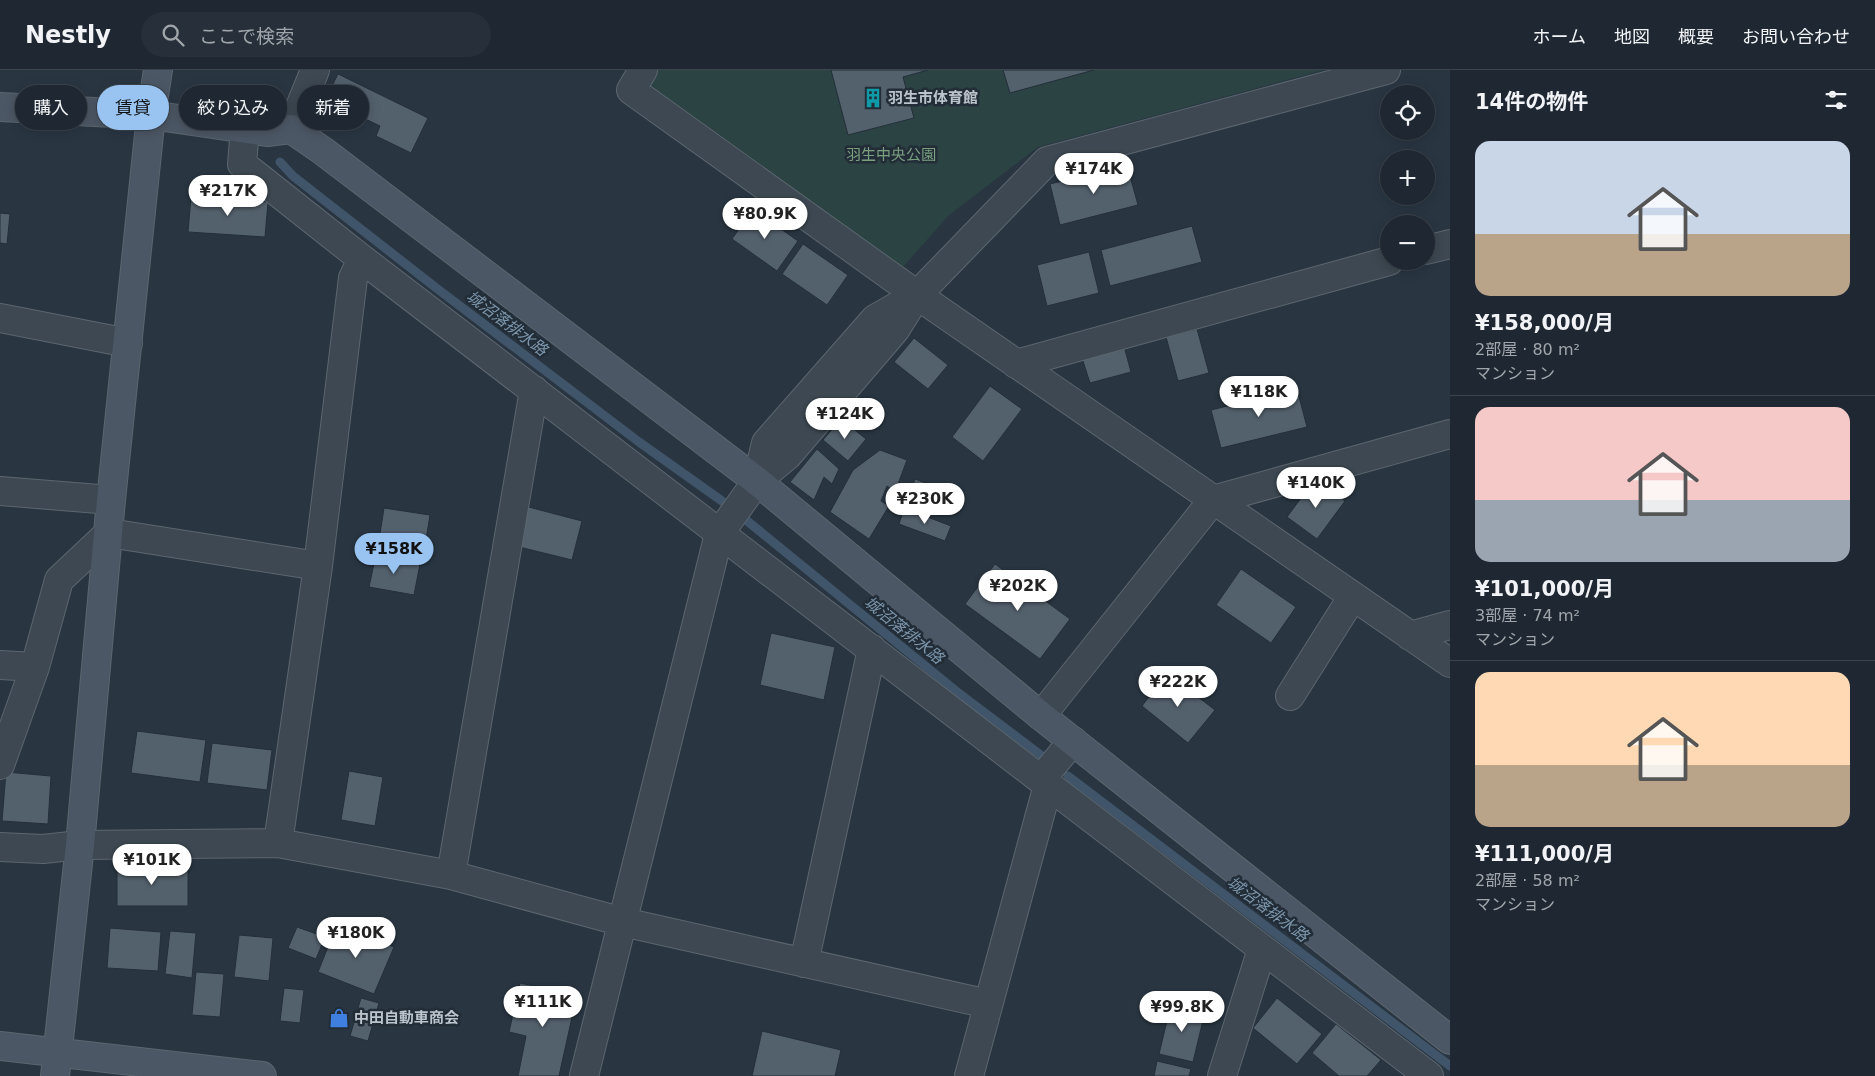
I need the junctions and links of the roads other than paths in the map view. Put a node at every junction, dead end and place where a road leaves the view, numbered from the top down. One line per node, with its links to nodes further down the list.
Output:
1 (158, 70): 5 (street)
2 (315, 70): 11 (street)
3 (643, 70): 16 (street)
4 (1386, 70): 16 (street)
5 (156, 85)
6 (0, 107): 7 (street)
7 (97, 112)
8 (149, 130): 18 (street)
9 (245, 130): 14 (street)
10 (256, 130): 11 (street)
11 (291, 130): 22 (street)
12 (1450, 244): 13 (street)
13 (1435, 248)
14 (362, 259): 20 (street); 28 (street)
15 (1380, 263): 19 (street)
16 (917, 295): 19 (street); 22 (street)
17 (0, 318): 18 (street)
18 (128, 343): 24 (street)
19 (1016, 364): 25 (street)
20 (534, 390): 27 (street); 44 (street)
21 (1450, 434): 25 (street)
22 (757, 481): 27 (street); 37 (street)
23 (0, 490): 24 (street)
24 (112, 500): 26 (street)
25 (1213, 500): 29 (street); 37 (street)
26 (109, 533): 28 (street); 35 (street); 42 (street)
27 (719, 534): 32 (street); 45 (street)
28 (318, 566): 41 (street)
29 (1353, 596): 31 (street); 36 (street)
30 (1450, 625): 31 (street)
31 (1410, 636): 33 (street)
32 (872, 649): 40 (street); 47 (street)
33 (1450, 663)
34 (0, 665): 35 (street)
35 (35, 668): 39 (street)
36 (1290, 696)
37 (1042, 716): 38 (street)
38 (1073, 741): 40 (street); 49 (street)
39 (0, 764)
40 (1044, 782): 46 (street); 48 (street)
41 (278, 843): 42 (street); 44 (street)
42 (80, 845): 43 (street); 51 (street)
43 (0, 847)
44 (450, 875): 45 (street)
45 (623, 922): 47 (street); 53 (street)
46 (1262, 948): 55 (street); 56 (street)
47 (804, 963): 48 (street)
48 (988, 1004): 54 (street)
49 (1450, 1040)
50 (0, 1046): 51 (street)
51 (56, 1064): 52 (street)
52 (262, 1076)
53 (584, 1076)
54 (969, 1076)
55 (1222, 1076)
56 (1429, 1076)

